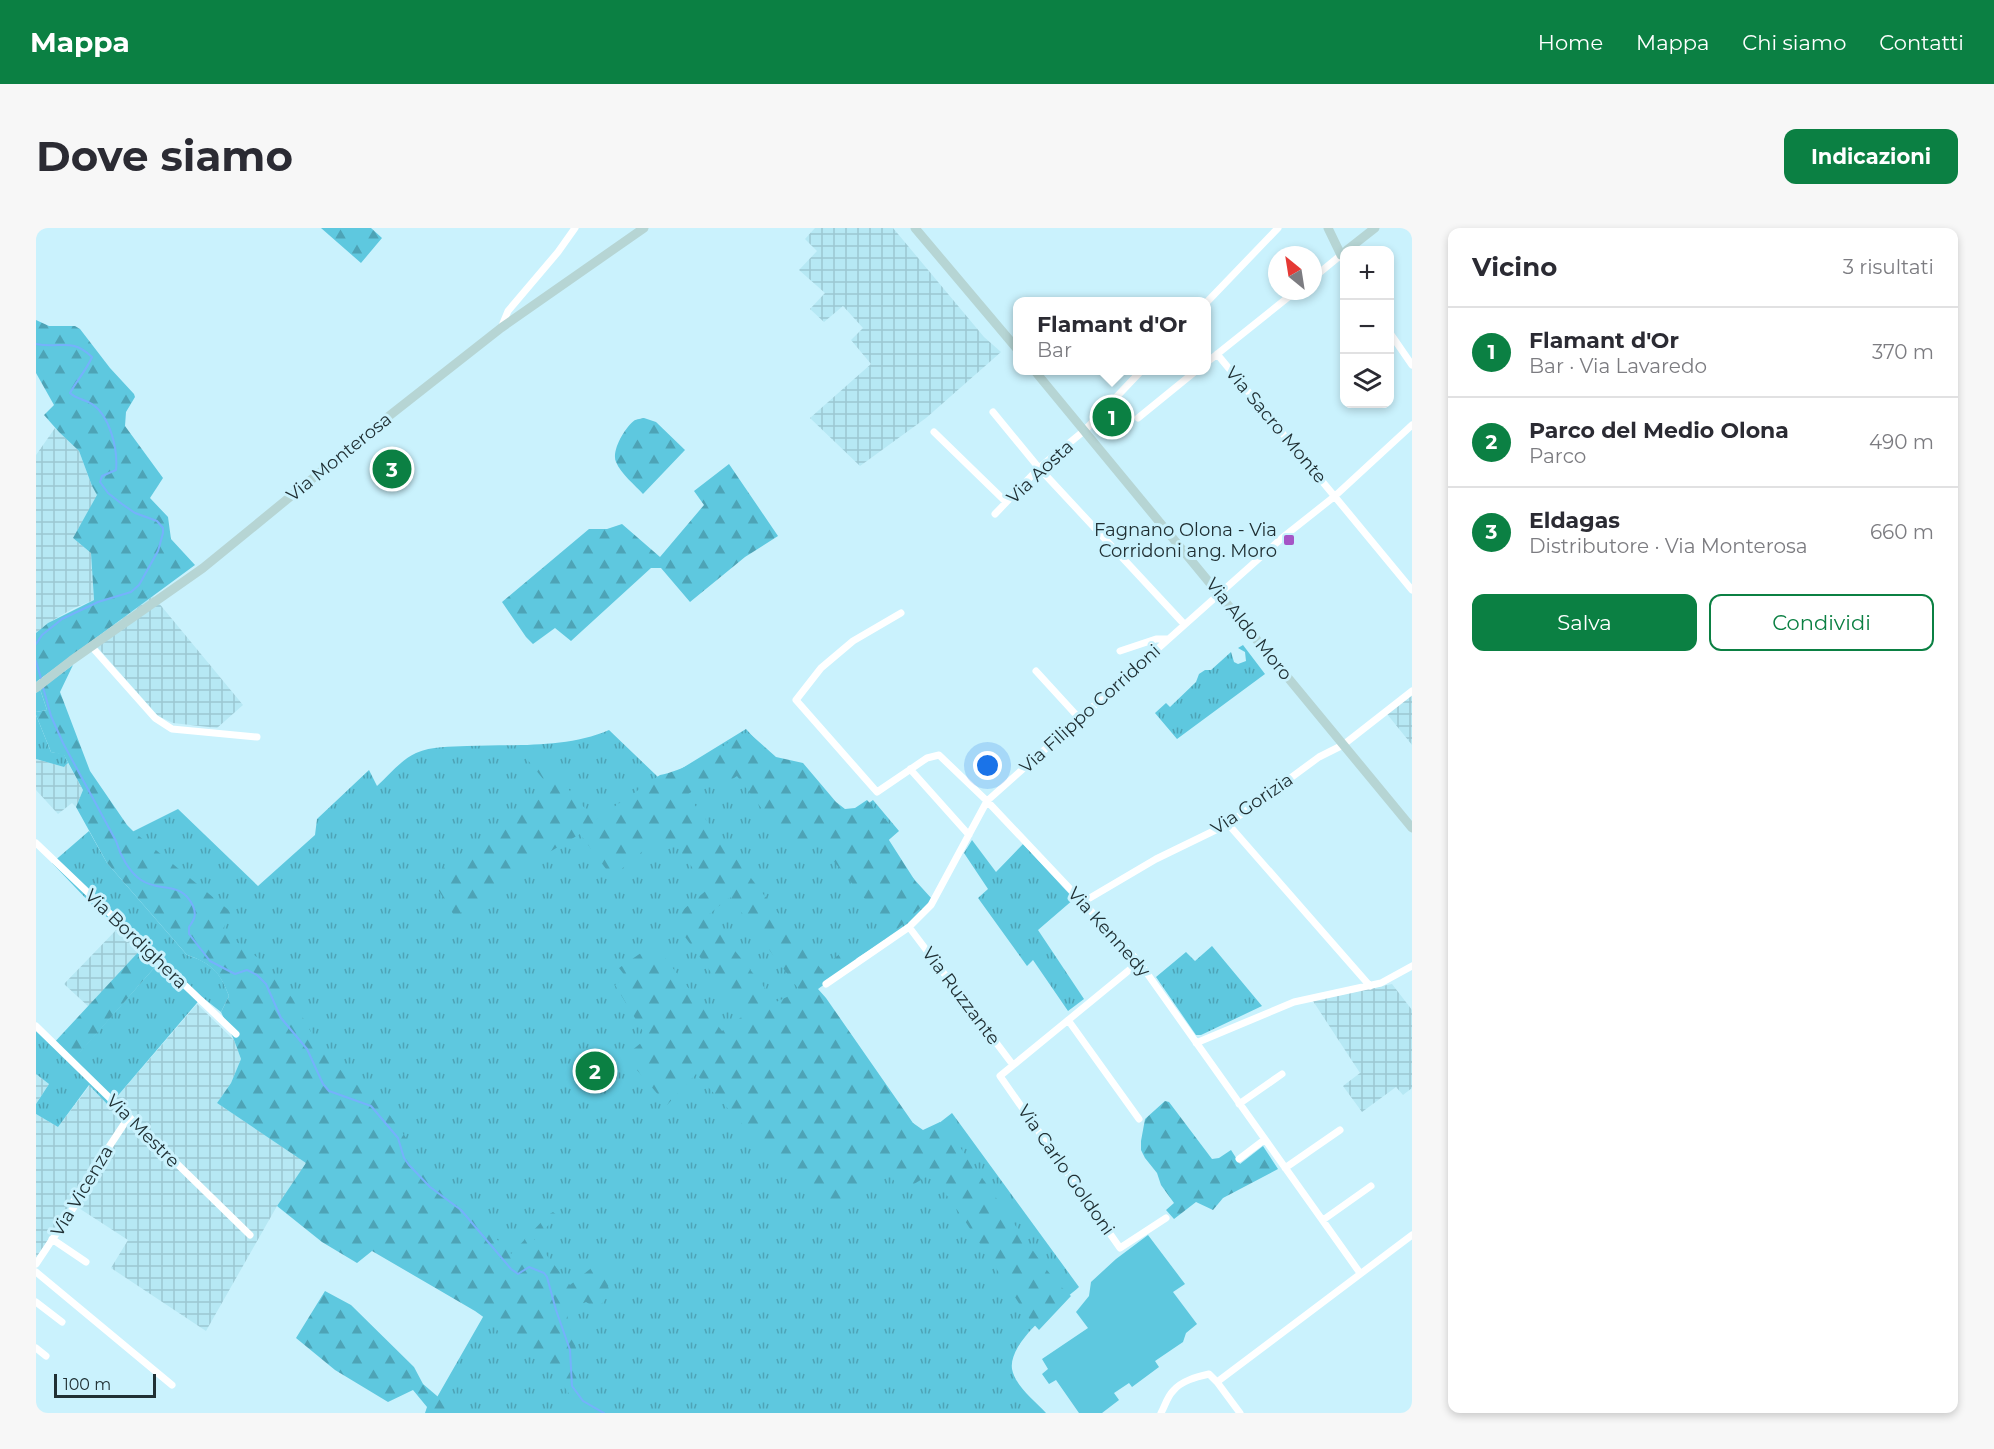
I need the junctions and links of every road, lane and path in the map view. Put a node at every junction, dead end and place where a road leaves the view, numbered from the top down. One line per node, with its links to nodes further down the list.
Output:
1 (575, 228): 13 (street)
2 (644, 228): 13 (main road, Via Monterosa)
3 (915, 228): 15 (main road)
4 (1278, 228): 11 (street)
5 (1328, 228): 8 (main road)
6 (1375, 228): 7 (main road)
7 (1354, 246)
8 (1340, 248)
9 (1340, 258): 10 (street)
10 (1322, 271)
11 (1211, 298)
12 (1285, 300): 16 (street)
13 (501, 328): 36 (main road, Via Monterosa)
14 (1394, 340): 18 (street)
15 (1013, 345)
16 (1217, 354): 17 (street); 28 (street, Via Sacro Monte)
17 (1211, 359)
18 (1412, 365)
19 (1038, 375): 25 (main road, Via Aldo Moro)
20 (1137, 375): 25 (street, Via Aosta)
21 (1191, 375): 23 (street)
22 (993, 412): 27 (street)
23 (1138, 418)
24 (1412, 425): 28 (street, Via Filippo Corridoni)
25 (1085, 430): 27 (street, Via Aosta); 32 (main road, Via Aldo Moro)
26 (934, 432): 29 (street)
27 (1039, 468): 29 (street, Via Aosta); 34 (street)
28 (1335, 496): 31 (street, Via Sacro Monte); 32 (street, Via Filippo Corridoni)
29 (1006, 502): 30 (street, Via Aosta)
30 (995, 514)
31 (1412, 590)
32 (1220, 594): 34 (street, Via Filippo Corridoni); 43 (main road, Via Aldo Moro)
33 (901, 613): 44 (street)
34 (1184, 624): 35 (street, Via Filippo Corridoni)
35 (1168, 639): 37 (street, Via Filippo Corridoni); 41 (street, Via Filippo Corridoni)
36 (91, 646): 39 (main road, Via Monterosa); 42 (street)
37 (1120, 651)
38 (1036, 671): 41 (street)
39 (36, 687)
40 (1412, 691): 43 (street, Via Gorizia)
41 (1079, 718): 45 (street, Via Filippo Corridoni)
42 (257, 736)
43 (1343, 744): 46 (street, Via Gorizia); 47 (main road, Via Aldo Moro)
44 (910, 769): 45 (street, Via Kennedy); 48 (street)
45 (987, 801): 48 (street, Via Filippo Corridoni); 50 (street, Via Kennedy)
46 (1228, 824): 50 (street, Via Gorizia); 55 (street)
47 (1412, 828)
48 (969, 835): 51 (street, Via Filippo Corridoni)
49 (36, 843): 58 (street, Via Bordighera)
50 (1083, 902): 52 (street, Via Kennedy)
51 (909, 927): 54 (street, Via Filippo Corridoni); 60 (street, Via Ruzzante)
52 (1139, 962): 56 (street); 59 (street, Via Kennedy)
53 (1412, 966): 55 (street)
54 (826, 984)
55 (1370, 986): 59 (street)
56 (1068, 1020): 60 (street); 64 (street)
57 (36, 1026): 63 (street, Via Mestre)
58 (236, 1034)
59 (1196, 1043): 62 (street, Via Kennedy)
60 (1013, 1065): 70 (street, Via Carlo Goldoni)
61 (1282, 1074): 62 (street)
62 (1239, 1104): 66 (street, Via Kennedy)
63 (128, 1118): 72 (street, Via Mestre); 74 (street, Via Vicenza)
64 (1139, 1119)
65 (1340, 1130): 68 (street)
66 (1264, 1140): 67 (street); 68 (street, Via Kennedy)
67 (1239, 1160)
68 (1285, 1168): 71 (street, Via Kennedy)
69 (1371, 1186): 71 (street)
70 (1166, 1218)
71 (1323, 1220): 78 (street, Via Kennedy)
72 (250, 1235)
73 (1412, 1235): 78 (street)
74 (52, 1239): 75 (street); 76 (street, Via Vicenza)
75 (86, 1262)
76 (36, 1264)
77 (36, 1272): 84 (street)
78 (1360, 1273): 83 (street)
79 (36, 1302): 80 (street)
80 (62, 1322)
81 (36, 1348): 82 (street)
82 (46, 1356)
83 (1217, 1382): 85 (street); 86 (street)
84 (172, 1385)
85 (1161, 1413)
86 (1240, 1413)

